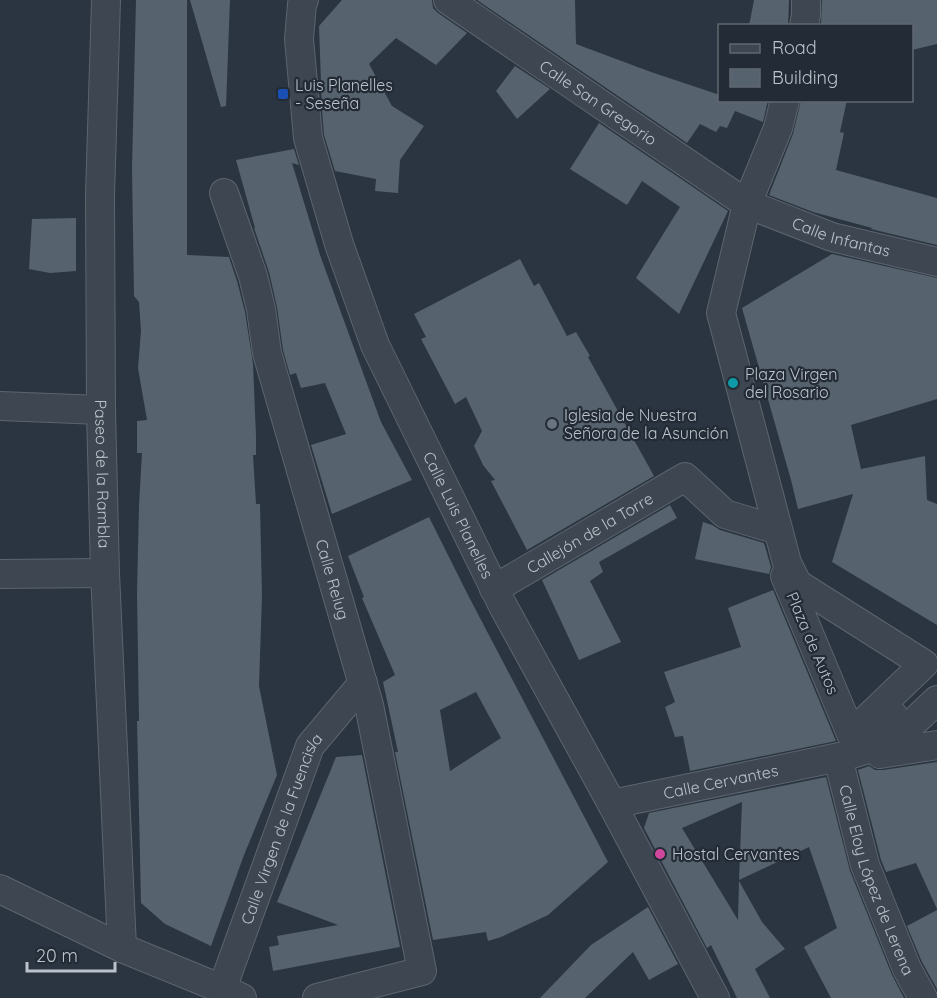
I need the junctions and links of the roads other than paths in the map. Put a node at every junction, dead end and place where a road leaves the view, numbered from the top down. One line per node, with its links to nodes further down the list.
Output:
1 (106, 0): 11 (street, Paseo de la Rambla)
2 (304, 0): 16 (street, Calle Luis Planelles)
3 (448, 0): 8 (street, Calle San Gregorio)
4 (806, 0): 5 (street)
5 (804, 24)
6 (784, 102): 8 (street)
7 (224, 193): 19 (street, Calle Relug)
8 (747, 204): 9 (street, Calle Infantas); 12 (street)
9 (937, 261)
10 (0, 406): 11 (street)
11 (101, 410): 13 (street, Paseo de la Rambla)
12 (778, 530): 14 (street); 16 (street, Callejón de la Torre)
13 (105, 573): 15 (street); 25 (street, Paseo de la Rambla)
14 (792, 573): 17 (street); 22 (street, Plaza de Autos); 22 (street, Plaza de Autos)
15 (0, 574)
16 (494, 589): 23 (street, Calle Luis Planelles)
17 (937, 653)
18 (937, 661): 22 (street)
19 (363, 683): 26 (street, Calle Virgen de la Fuencisla); 27 (street, Calle Relug)
20 (937, 700): 22 (street)
21 (937, 746): 22 (street)
22 (853, 751): 23 (street, Calle Cervantes); 29 (street, Calle Eloy López de Lerena)
23 (612, 804): 28 (street, Calle Luis Planelles)
24 (0, 889): 25 (street)
25 (122, 948): 26 (street)
26 (232, 993)
27 (317, 998)
28 (716, 998)
29 (923, 998)

